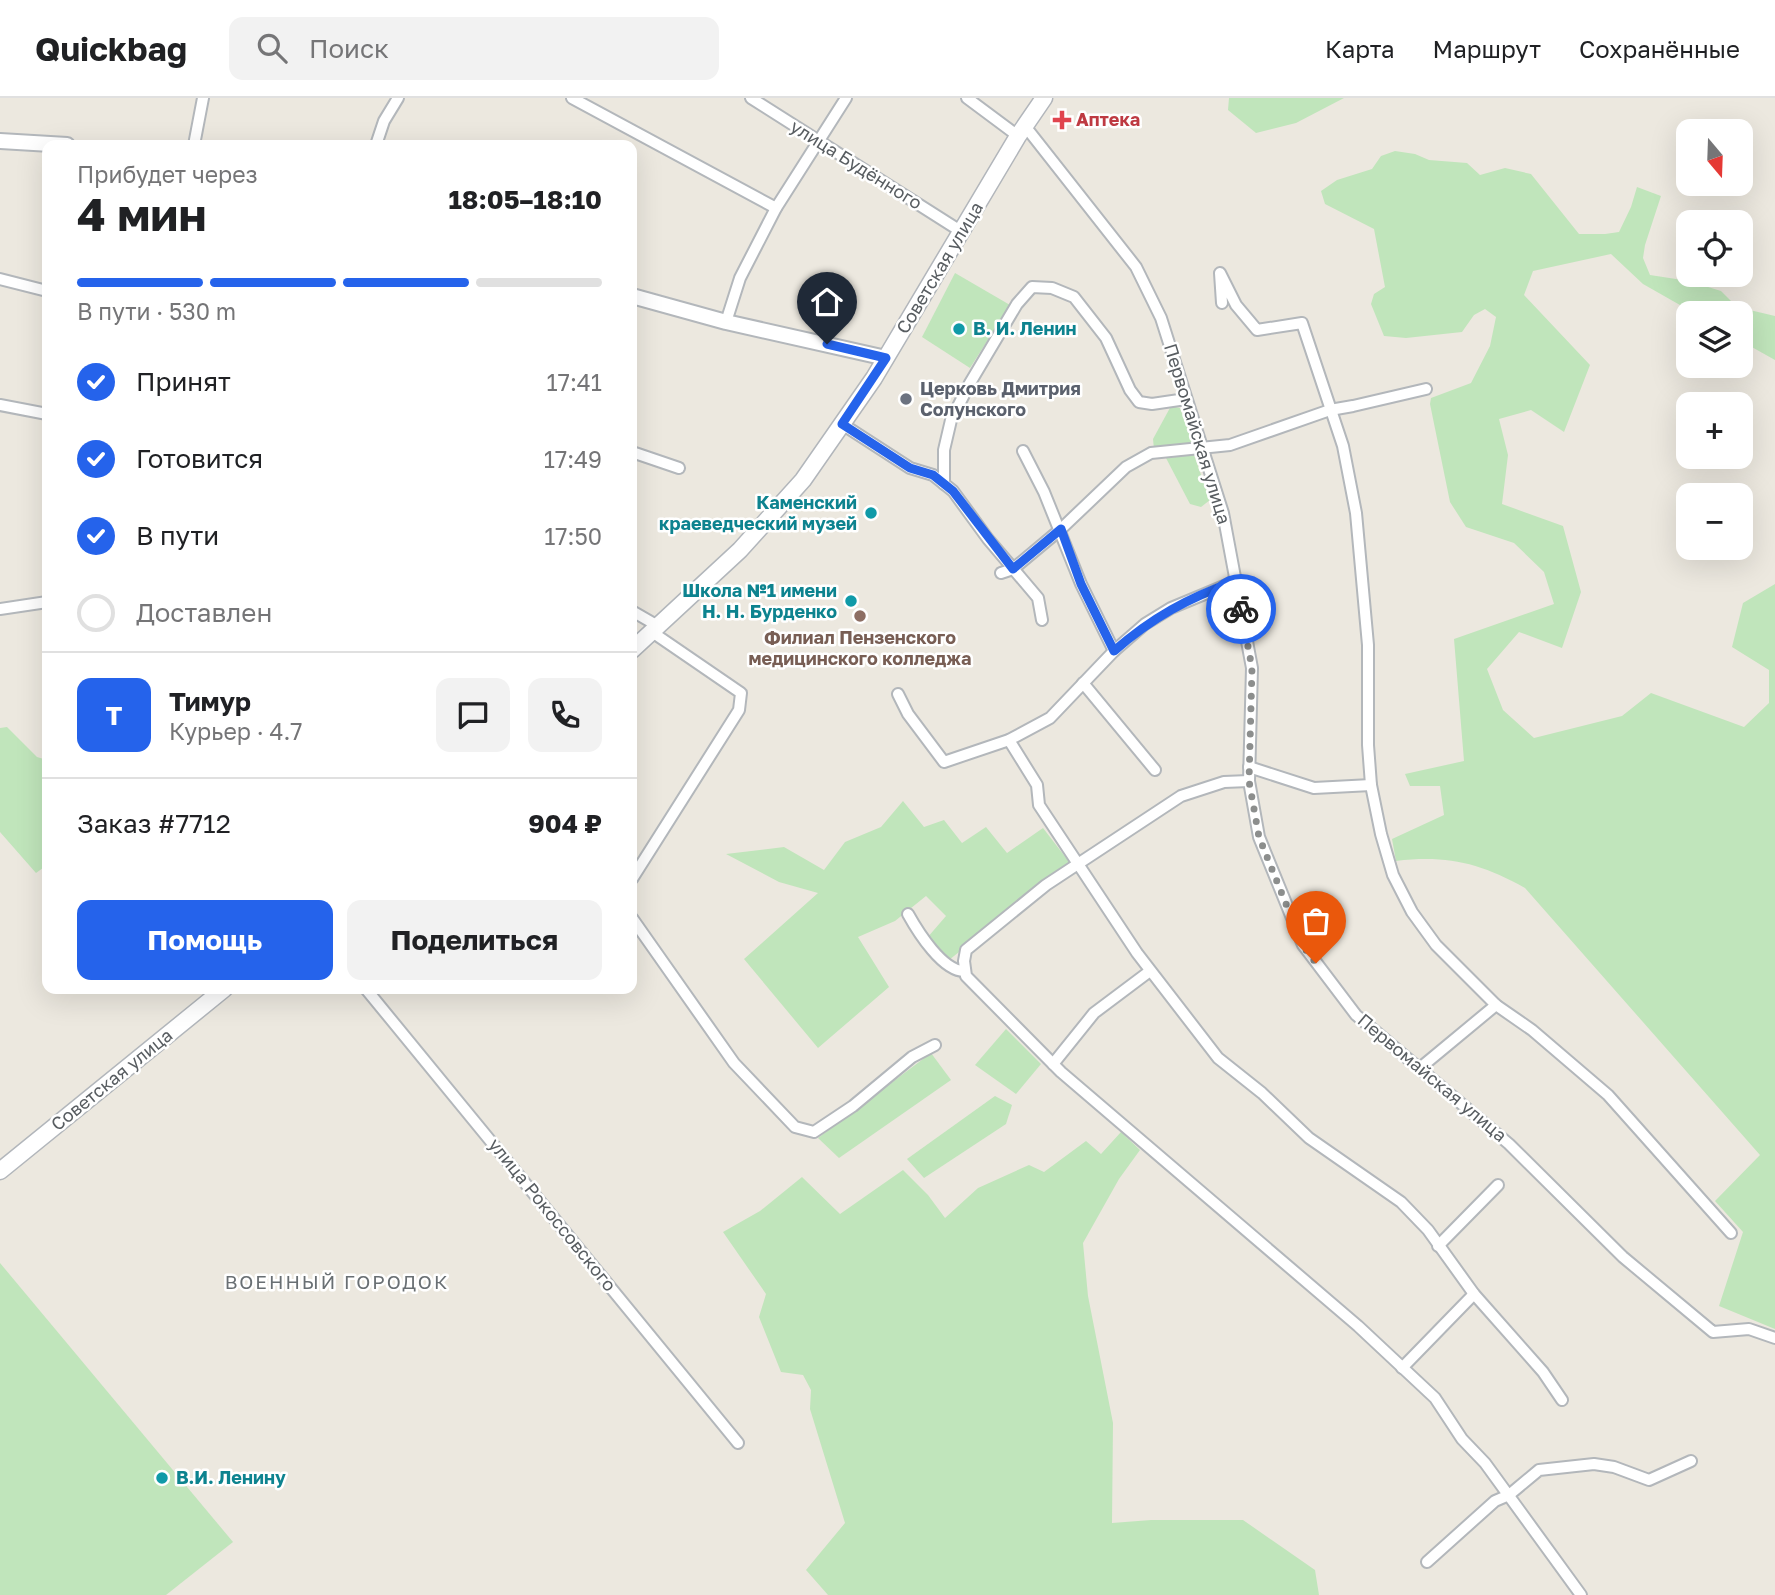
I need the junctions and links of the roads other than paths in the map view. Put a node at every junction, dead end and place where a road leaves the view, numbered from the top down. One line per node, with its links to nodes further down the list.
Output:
1 (203, 98): 9 (street)
2 (398, 98): 10 (street)
3 (572, 98): 14 (street)
4 (751, 98): 12 (street, улица Будённого)
5 (846, 98): 12 (street)
6 (967, 98): 8 (street, Первомайская улица)
7 (1044, 98): 8 (main road, Советская улица)
8 (1022, 131): 15 (main road, Советская улица); 23 (street, Первомайская улица)
9 (195, 140)
10 (378, 140)
11 (0, 141): 13 (street)
12 (817, 141): 14 (street); 15 (street, улица Будённого)
13 (42, 144)
14 (776, 208): 20 (street)
15 (962, 232): 21 (main road, Советская улица)
16 (0, 279): 17 (street)
17 (42, 290)
18 (637, 299): 20 (street)
19 (1222, 303): 25 (street)
20 (726, 321): 21 (street)
21 (886, 358): 27 (main road, Советская улица)
22 (1426, 389): 25 (street)
23 (1186, 399): 28 (street, Первомайская улица); 32 (street)
24 (0, 405): 26 (street)
25 (1330, 410): 28 (street); 50 (street)
26 (42, 413)
27 (842, 424): 32 (street); 41 (main road, Советская улица)
28 (1202, 448): 33 (street); 36 (street, Первомайская улица)
29 (1023, 451): 33 (street)
30 (637, 454): 31 (street)
31 (679, 468)
32 (944, 484): 34 (street)
33 (1061, 529): 34 (street); 43 (street)
34 (1013, 569): 35 (street); 40 (street)
35 (1001, 573)
36 (1236, 581): 43 (street); 47 (street, Первомайская улица)
37 (42, 603): 38 (street)
38 (0, 609)
39 (637, 615): 41 (street)
40 (1042, 620)
41 (655, 629): 42 (main road, Советская улица); 52 (street)
42 (637, 645)
43 (1114, 651): 44 (street)
44 (1083, 683): 46 (street); 48 (street)
45 (898, 694): 46 (street)
46 (1009, 740): 51 (street)
47 (1249, 767): 49 (street, Первомайская улица); 50 (street)
48 (1155, 770)
49 (1249, 781): 51 (street); 62 (street, Первомайская улица)
50 (1371, 785): 59 (street)
51 (1079, 863): 55 (street); 56 (street)
52 (637, 872)
53 (908, 915): 55 (street)
54 (637, 925): 60 (street)
55 (965, 971): 61 (street)
56 (1150, 971): 61 (street); 66 (street)
57 (218, 994): 63 (main road, Советская улица)
58 (370, 994): 71 (street, улица Рокоссовского)
59 (1496, 1005): 62 (street); 65 (street)
60 (935, 1045)
61 (1053, 1064): 69 (street)
62 (1420, 1068): 68 (street, Первомайская улица)
63 (0, 1171)
64 (1498, 1185): 66 (street)
65 (1731, 1233)
66 (1438, 1246): 67 (street)
67 (1474, 1294): 69 (street); 70 (street)
68 (1775, 1338)
69 (1402, 1368): 73 (street)
70 (1562, 1400)
71 (738, 1443)
72 (1691, 1461): 73 (street)
73 (1509, 1495): 74 (street); 75 (street)
74 (1427, 1562)
75 (1581, 1595)

